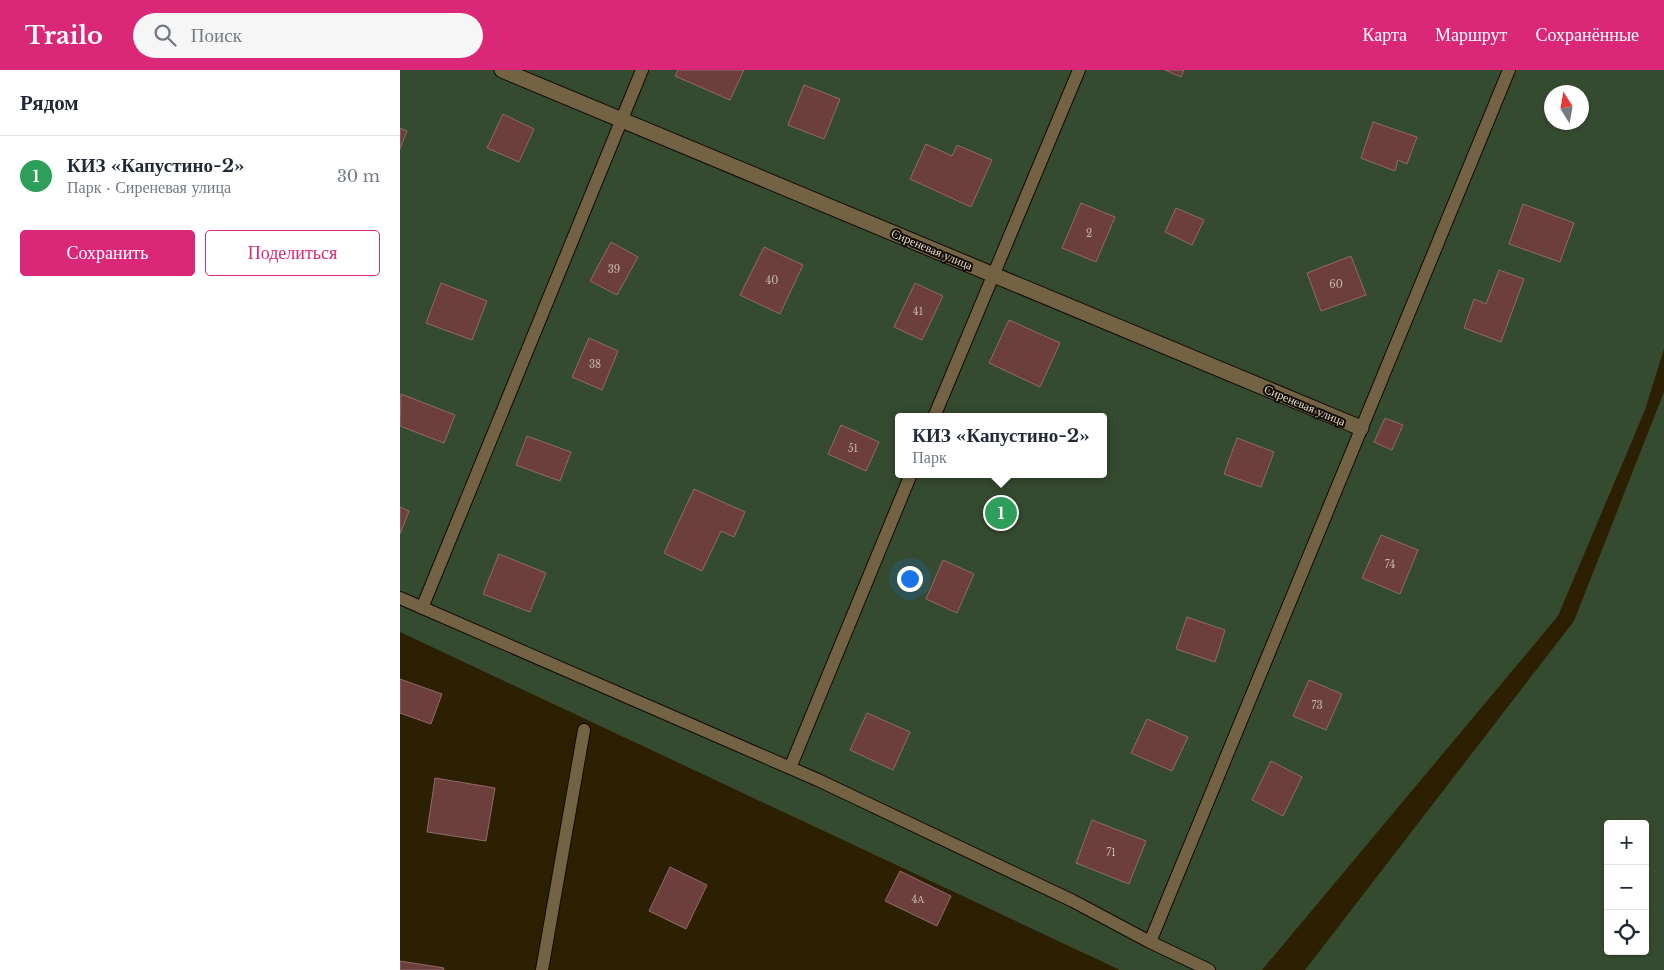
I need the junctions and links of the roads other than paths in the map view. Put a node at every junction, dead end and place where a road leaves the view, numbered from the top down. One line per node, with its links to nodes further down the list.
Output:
1 (502, 70): 5 (street, Сиреневая улица)
2 (642, 70): 5 (lane)
3 (1079, 70): 6 (lane)
4 (1508, 70): 8 (lane)
5 (622, 119): 6 (street, Сиреневая улица); 11 (lane)
6 (993, 274): 7 (lane); 8 (street, Сиреневая улица)
7 (936, 413)
8 (1361, 428): 14 (lane)
9 (909, 478): 13 (lane)
10 (400, 598): 11 (lane)
11 (422, 608): 13 (lane)
12 (584, 730): 15 (lane)
13 (790, 768): 14 (lane)
14 (1150, 942): 16 (lane)
15 (542, 970)
16 (1209, 970)

